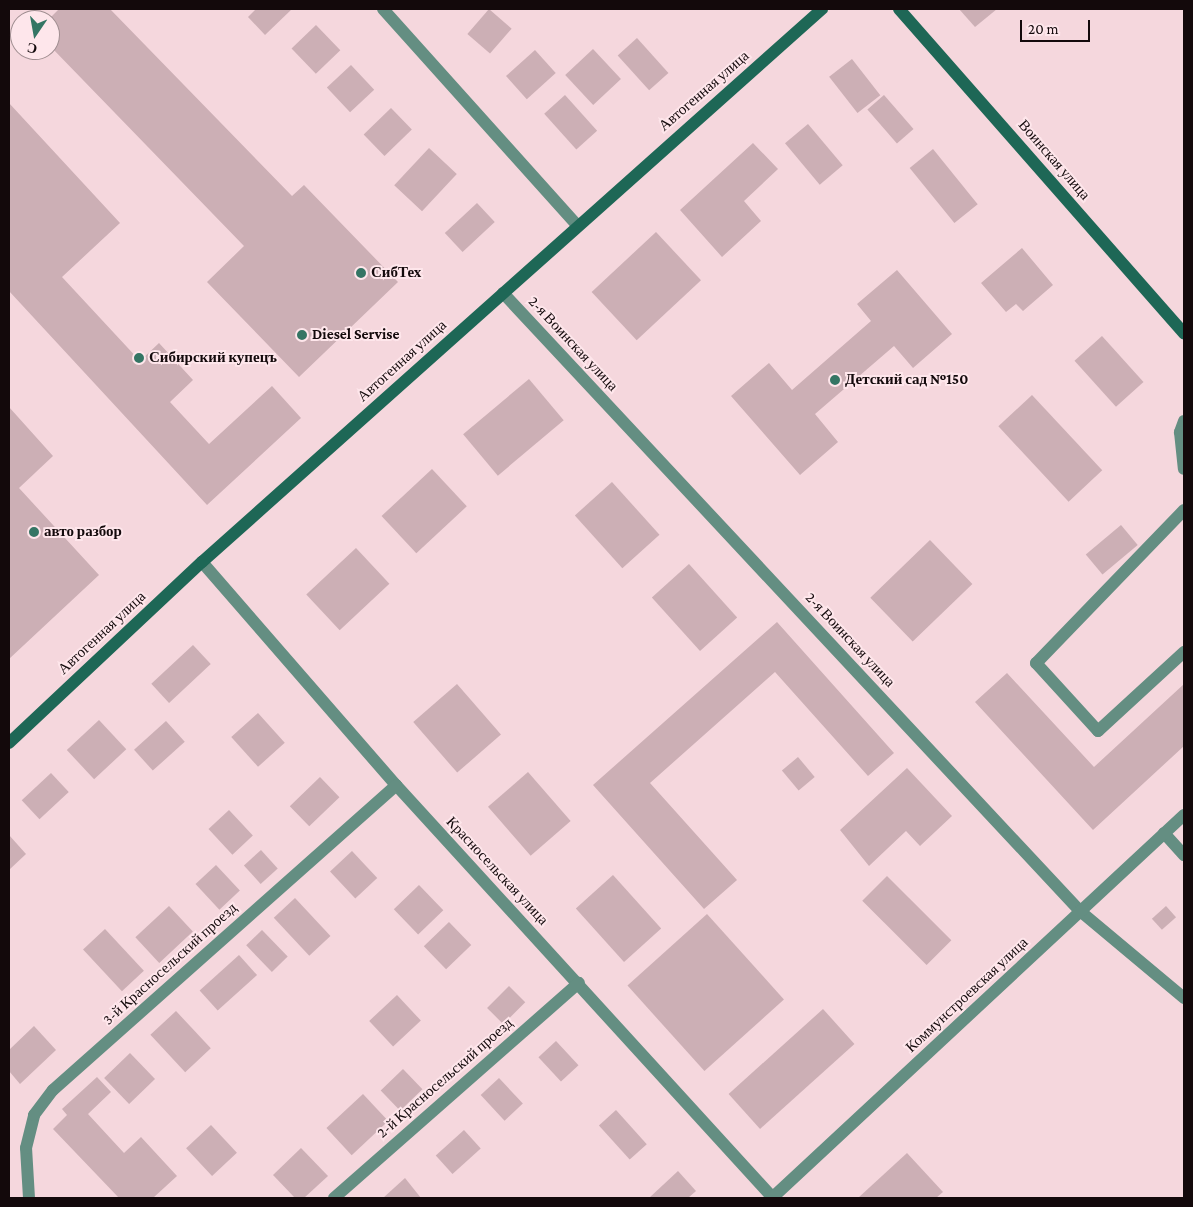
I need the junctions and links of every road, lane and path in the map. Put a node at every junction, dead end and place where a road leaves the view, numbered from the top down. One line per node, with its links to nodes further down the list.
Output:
1 (383, 9): 4 (street)
2 (822, 9): 4 (street, Автогенная улица)
3 (898, 9): 6 (street, Воинская улица)
4 (577, 225): 5 (street, Автогенная улица)
5 (503, 293): 10 (street, Автогенная улица); 17 (street, 2-я Воинская улица)
6 (1184, 333)
7 (1184, 421): 8 (street)
8 (1184, 469)
9 (1184, 510): 11 (street)
10 (202, 562): 12 (street, Автогенная улица); 13 (street, Красносельская улица)
11 (1184, 652)
12 (9, 743)
13 (396, 785): 18 (street, Красносельская улица); 20 (street, 3-й Красносельский проезд)
14 (1184, 814): 15 (street, Коммунстроевская улица)
15 (1164, 833): 16 (street); 17 (street, Коммунстроевская улица)
16 (1184, 855)
17 (1080, 911): 19 (street, 2-я Воинская улица); 22 (street, Коммунстроевская улица)
18 (579, 983): 21 (street, 2-й Красносельский проезд); 22 (street, Красносельская улица)
19 (1184, 998)
20 (29, 1198)
21 (334, 1198)
22 (772, 1198)

